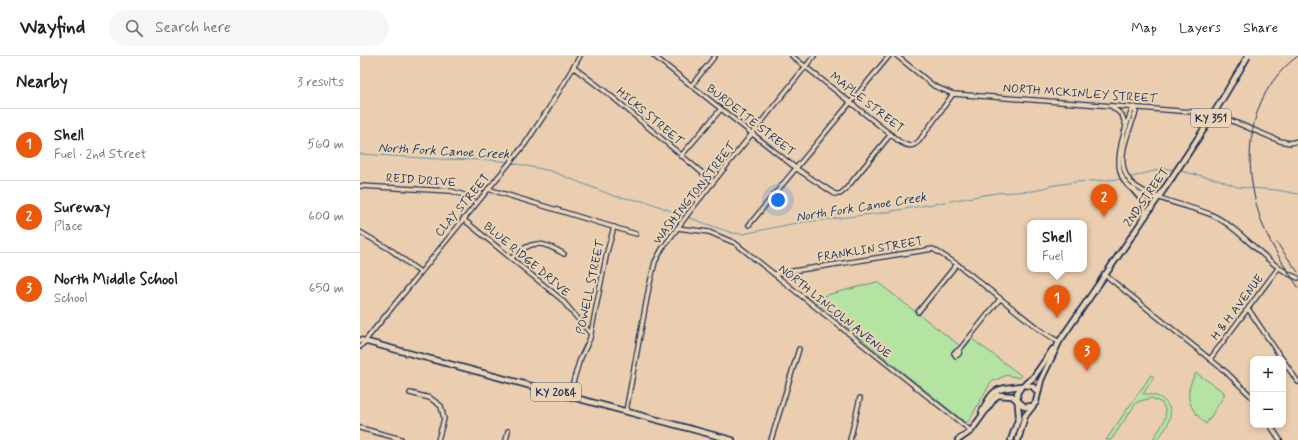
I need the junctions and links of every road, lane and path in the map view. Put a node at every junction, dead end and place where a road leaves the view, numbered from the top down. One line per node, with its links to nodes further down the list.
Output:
1 (580, 56): 10 (street, CLAY STREET)
2 (654, 56): 11 (street, BURDETTE STREET)
3 (715, 56): 11 (street)
4 (792, 56): 9 (street, MAPLE STREET)
5 (814, 56): 9 (street, WASHINGTON STREET)
6 (889, 56): 13 (street)
7 (897, 56): 12 (street, NORTH MCKINLEY STREET)
8 (1248, 56): 27 (main road, 2ND STREET / KY 351, bridge)
9 (806, 66): 13 (street, MAPLE STREET); 18 (street, WASHINGTON STREET)
10 (573, 67): 21 (street, HICKS STREET); 26 (street, CLAY STREET)
11 (691, 86): 16 (street, BURDETTE STREET)
12 (953, 94): 14 (street, NORTH MCKINLEY STREET); 19 (street, MAPLE STREET)
13 (850, 102): 19 (street, MAPLE STREET); 22 (street)
14 (1110, 105): 15 (street, NORTH MCKINLEY STREET); 17 (street)
15 (1134, 107): 17 (street); 20 (street, NORTH MCKINLEY STREET); 25 (street)
16 (721, 109): 18 (street, BURDETTE STREET); 21 (street)
17 (1125, 129): 25 (street)
18 (753, 134): 22 (street, BURDETTE STREET); 23 (street, WASHINGTON STREET)
19 (891, 134): 22 (street, BURDETTE STREET)
20 (1298, 141)
21 (681, 156): 23 (street, HICKS STREET)
22 (797, 169): 31 (street)
23 (713, 182): 33 (street, WASHINGTON STREET)
24 (360, 186): 28 (street, REID DRIVE)
25 (1132, 187): 27 (street); 30 (main road)
26 (488, 189): 28 (street, CLAY STREET); 32 (street)
27 (1158, 197): 30 (main road, 2ND STREET / KY 351); 41 (street)
28 (476, 203): 29 (street, CLAY STREET)
29 (463, 219): 39 (street, BLUE RIDGE DRIVE); 42 (street, CLAY STREET)
30 (1144, 219): 44 (main road, 2ND STREET / KY 351)
31 (749, 225)
32 (614, 228): 35 (street); 49 (street, POWELL STREET)
33 (677, 228): 36 (street, NORTH LINCOLN AVENUE); 68 (street, WASHINGTON STREET)
34 (360, 232): 42 (street)
35 (636, 234)
36 (735, 243): 37 (street); 43 (street, NORTH LINCOLN AVENUE)
37 (730, 246)
38 (564, 254): 39 (street)
39 (512, 258): 49 (street, BLUE RIDGE DRIVE)
40 (956, 264): 43 (street, FRANKLIN STREET); 46 (street, FRANKLIN STREET); 48 (street)
41 (1279, 267): 45 (street); 47 (street, H & H AVENUE)
42 (420, 272): 50 (street, CLAY STREET)
43 (774, 274): 73 (street, NORTH LINCOLN AVENUE)
44 (1104, 274): 51 (main road, 2ND STREET / KY 351); 57 (street)
45 (1298, 278)
46 (1000, 300): 51 (street, FRANKLIN STREET); 54 (street)
47 (1249, 310): 56 (street); 57 (street, H & H AVENUE)
48 (918, 312)
49 (591, 334): 64 (street, POWELL STREET)
50 (362, 341): 52 (street, CLAY STREET); 64 (main road, KY 2084)
51 (1059, 342): 53 (main road, 2ND STREET / KY 351)
52 (360, 347)
53 (1056, 347): 60 (main road, 2ND STREET / KY 351); 61 (main road, 2ND STREET / KY 351)
54 (960, 348)
55 (799, 349): 78 (street)
56 (1280, 356)
57 (1210, 359): 63 (street)
58 (1286, 364): 59 (street)
59 (1298, 382)
60 (1023, 386): 61 (main road); 66 (main road, 2ND STREET / KY 351); 69 (main road)
61 (1038, 392): 67 (main road, 2ND STREET / KY 351)
62 (410, 393): 75 (street)
63 (1250, 395)
64 (569, 396): 68 (main road, KY 2084)
65 (860, 398): 79 (street)
66 (1017, 400): 67 (main road); 69 (main road); 81 (main road, 2ND STREET / KY 351)
67 (1033, 405): 82 (main road, 2ND STREET / KY 351)
68 (626, 411): 77 (main road, KY 2084)
69 (978, 420): 73 (main road)
70 (360, 428): 74 (street)
71 (1272, 428): 83 (street)
72 (508, 431): 76 (street)
73 (971, 431): 80 (main road)
74 (401, 439)
75 (438, 440)
76 (506, 440)
77 (732, 440)
78 (771, 440)
79 (850, 440)
80 (958, 440)
81 (1011, 440)
82 (1018, 440)
83 (1280, 440)

